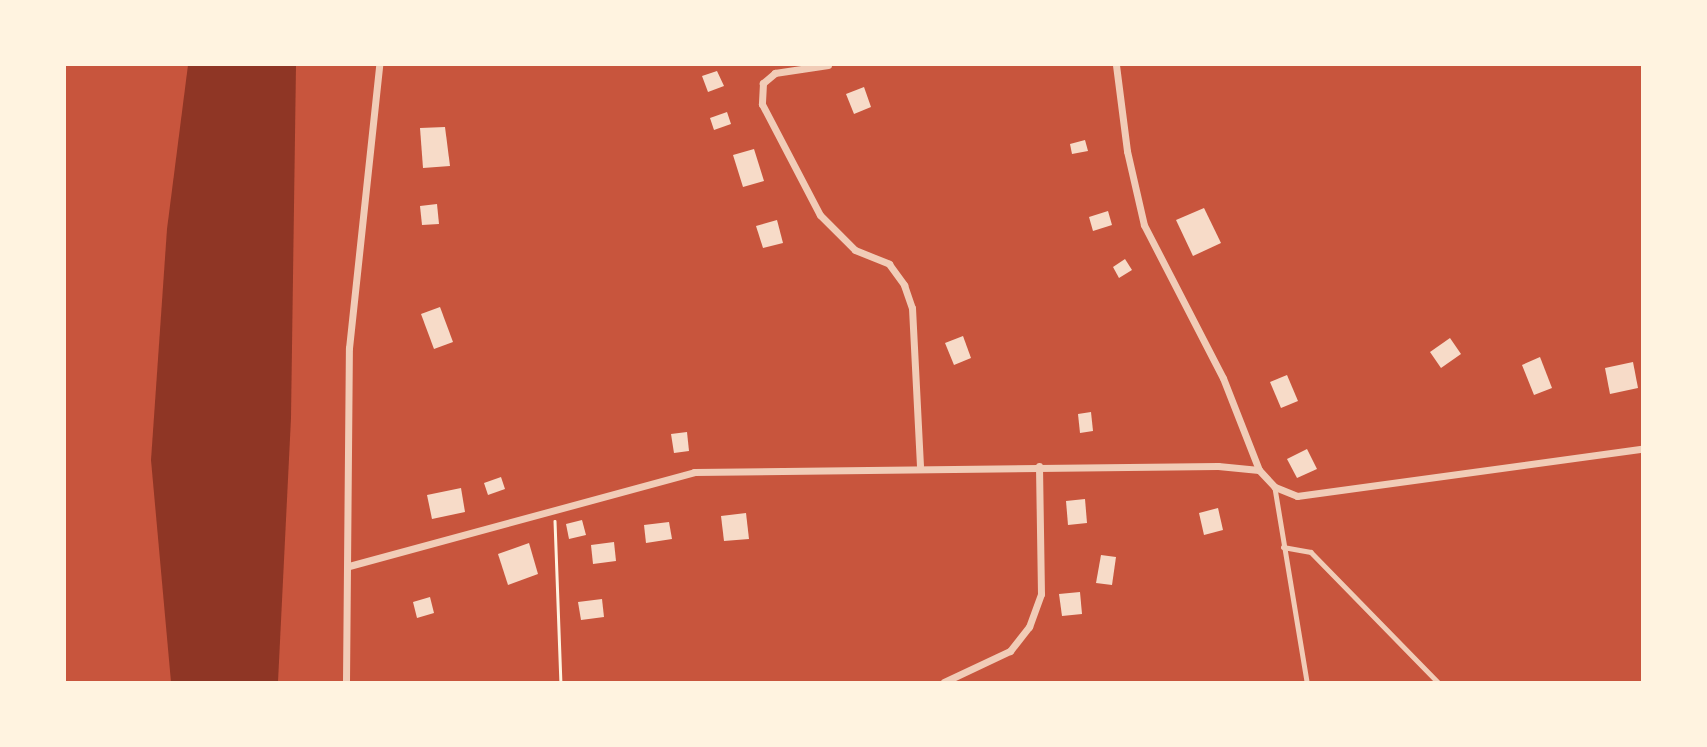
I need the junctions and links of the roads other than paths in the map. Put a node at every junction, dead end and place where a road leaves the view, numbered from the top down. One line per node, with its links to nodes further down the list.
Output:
1 (379, 65): 10 (street)
2 (828, 65): 6 (street)
3 (1116, 65): 7 (street)
4 (1642, 449): 8 (street)
5 (1039, 466): 6 (street); 7 (street); 12 (street)
6 (920, 467): 10 (street)
7 (1259, 470): 8 (street)
8 (1275, 487): 9 (lane)
9 (1283, 547): 13 (lane); 14 (lane)
10 (349, 566): 11 (street)
11 (346, 682)
12 (944, 682)
13 (1307, 682)
14 (1437, 682)

